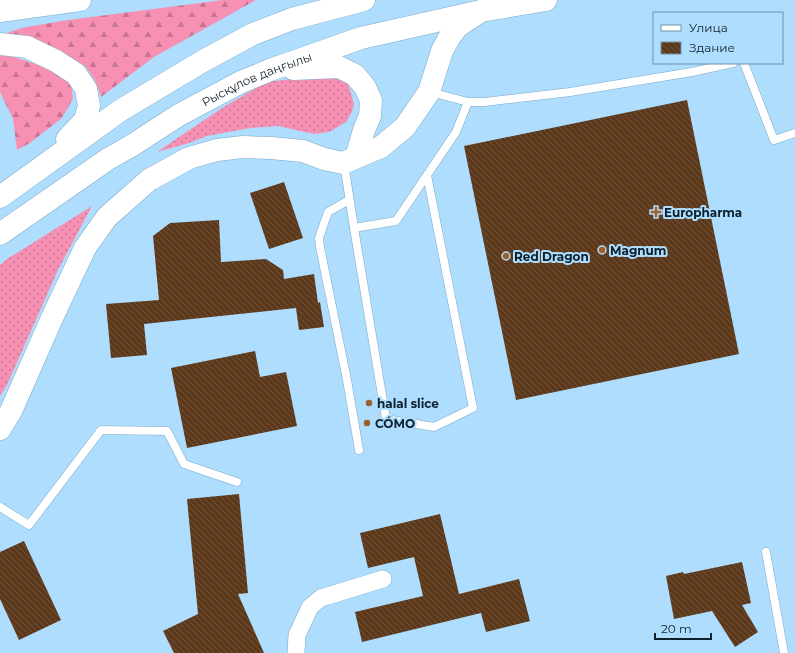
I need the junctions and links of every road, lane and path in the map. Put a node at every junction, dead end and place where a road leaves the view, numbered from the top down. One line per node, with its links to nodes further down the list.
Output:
1 (80, 0): 4 (main road)
2 (364, 0): 14 (main road)
3 (546, 0): 5 (main road, Рысқұлов даңғылы)
4 (0, 11)
5 (481, 11): 9 (main road, Рысқұлов даңғылы); 10 (main road)
6 (0, 44): 14 (main road)
7 (728, 64): 11 (lane)
8 (744, 64): 12 (lane)
9 (270, 70): 13 (main road); 19 (main road, Рысқұлов даңғылы)
10 (428, 92): 11 (lane); 13 (main road)
11 (468, 102): 15 (lane)
12 (795, 133)
13 (350, 160): 17 (lane); 20 (main road)
14 (36, 172): 16 (main road)
15 (427, 175): 18 (lane); 18 (lane)
16 (0, 197)
17 (349, 200): 18 (lane); 21 (lane)
18 (354, 228)
19 (0, 234)
20 (0, 429)
21 (360, 450)
22 (237, 482): 23 (lane)
23 (0, 507)
24 (766, 552): 27 (lane)
25 (383, 579): 26 (street)
26 (296, 653)
27 (784, 653)

